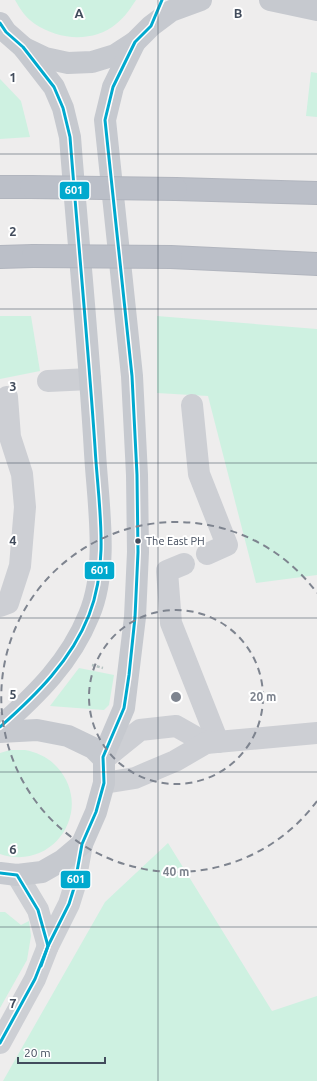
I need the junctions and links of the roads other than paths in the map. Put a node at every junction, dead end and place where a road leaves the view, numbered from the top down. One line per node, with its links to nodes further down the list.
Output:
1 (162, 0): 6 (main road)
2 (201, 0): 6 (main road)
3 (270, 0): 4 (main road)
4 (317, 10)
5 (0, 23): 8 (main road)
6 (151, 26): 7 (main road)
7 (135, 42): 8 (main road); 24 (main road)
8 (23, 47): 13 (main road)
9 (0, 188): 10 (highway, bridge)
10 (317, 193)
11 (0, 257): 12 (highway, bridge)
12 (317, 264)
13 (90, 379): 14 (street); 20 (main road)
14 (48, 381)
15 (7, 397): 19 (street)
16 (192, 405): 17 (street)
17 (207, 554)
18 (184, 564): 23 (street)
19 (0, 606)
20 (0, 727)
21 (0, 732): 24 (main road)
22 (317, 733): 23 (street)
23 (212, 742): 24 (street); 25 (street)
24 (103, 758): 25 (main road)
25 (104, 783): 26 (main road)
26 (82, 844): 27 (main road); 28 (street)
27 (9, 874): 28 (street)
28 (48, 946): 29 (street)
29 (0, 1043)

